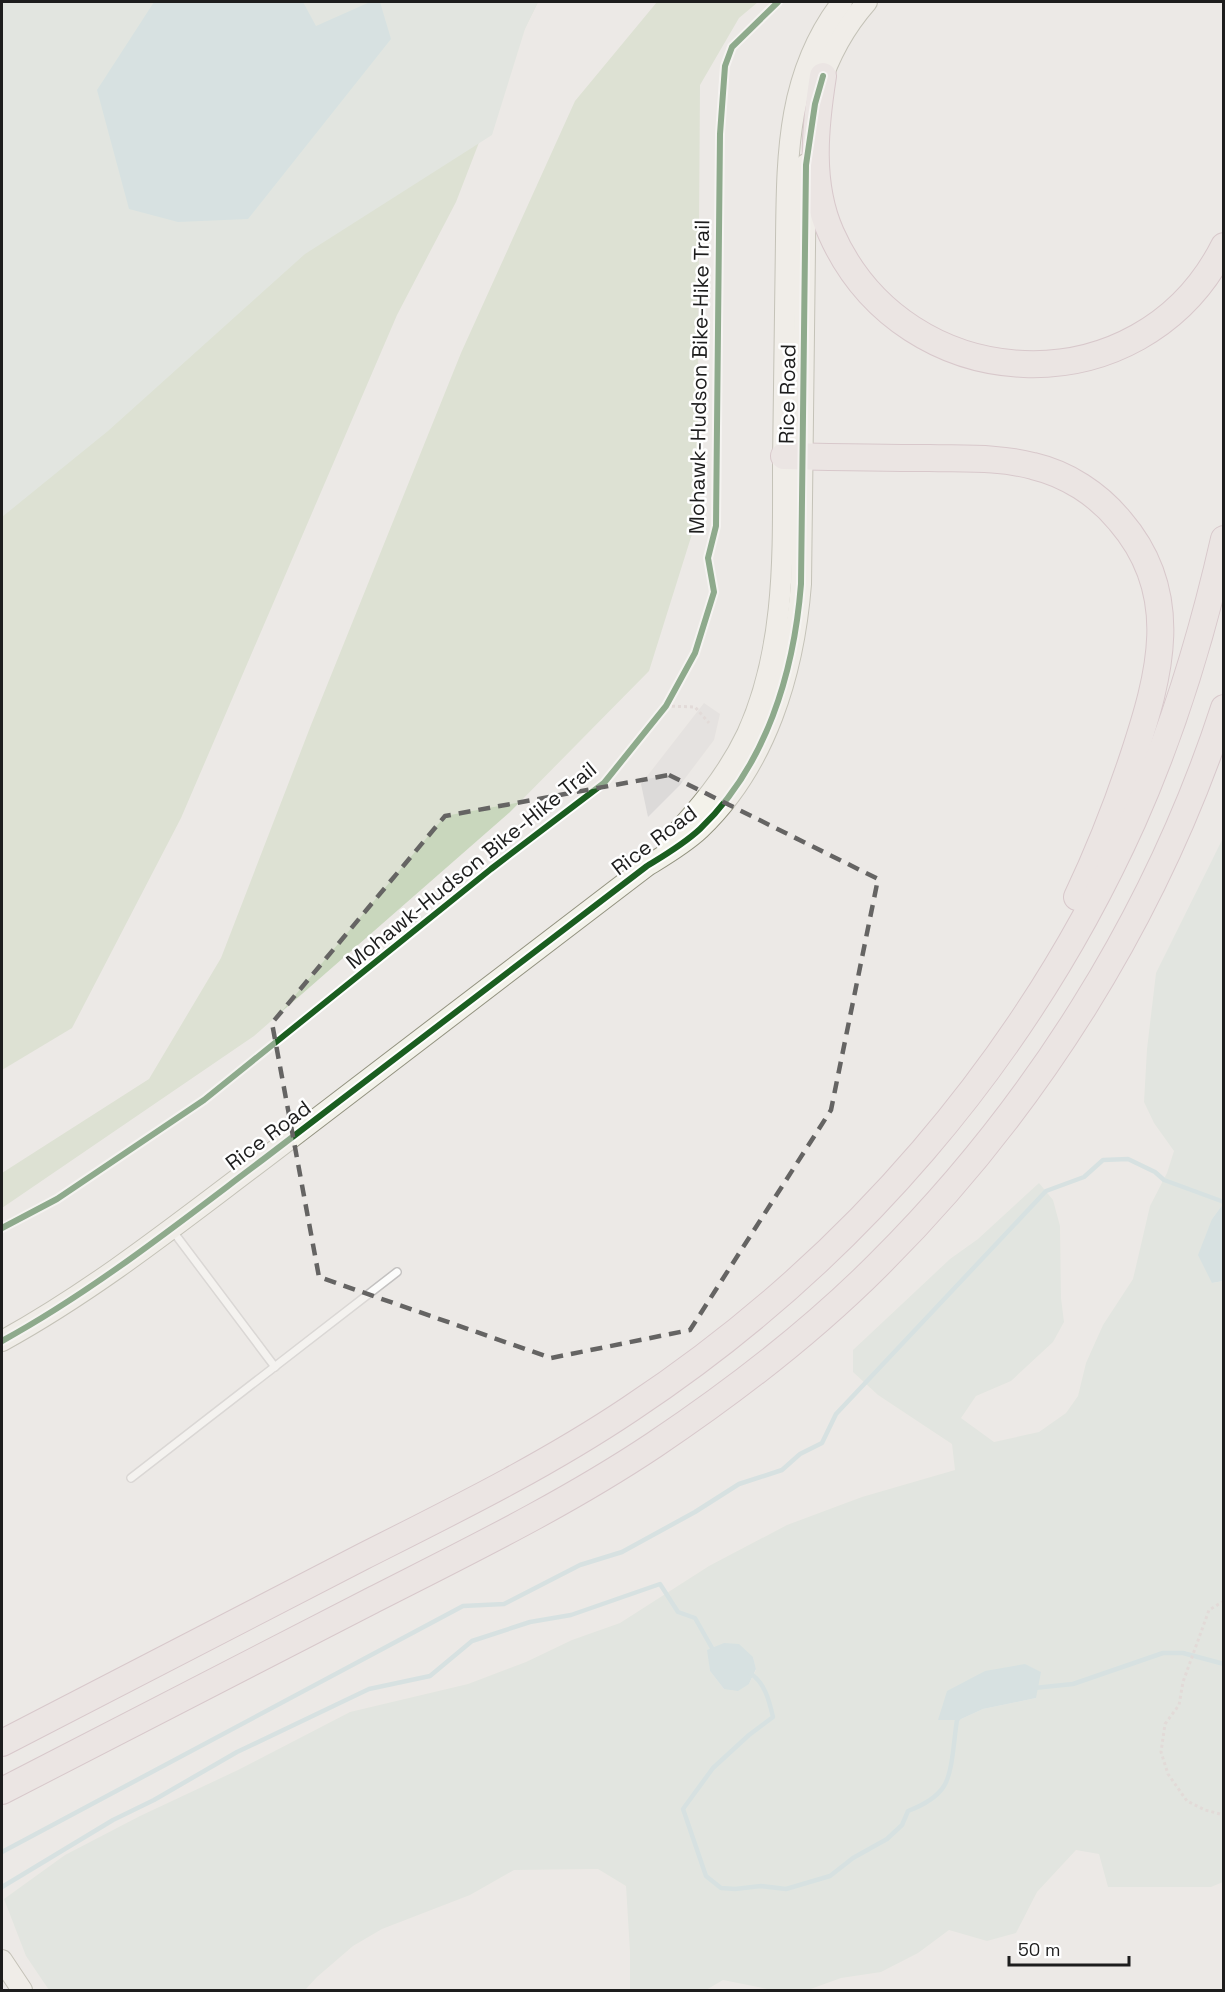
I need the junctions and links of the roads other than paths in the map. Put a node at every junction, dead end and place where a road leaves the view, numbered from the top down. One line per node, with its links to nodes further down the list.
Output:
1 (842, 2): 5 (street, Rice Road)
2 (867, 2): 3 (street, Rice Road)
3 (823, 76): 4 (highway); 5 (street, Rice Road)
4 (1224, 246)
5 (793, 456): 10 (highway); 11 (street, Rice Road)
6 (1224, 539): 10 (highway)
7 (1224, 708): 9 (highway)
8 (1224, 718): 9 (highway)
9 (1209, 750): 17 (highway)
10 (959, 1108): 16 (highway)
11 (171, 1229): 13 (street, Rice Road); 14 (lane)
12 (397, 1272): 14 (lane)
13 (2, 1341)
14 (275, 1367): 15 (lane)
15 (131, 1478)
16 (2, 1743)
17 (2, 1791)
18 (2, 1960): 19 (street)
19 (22, 1990)

